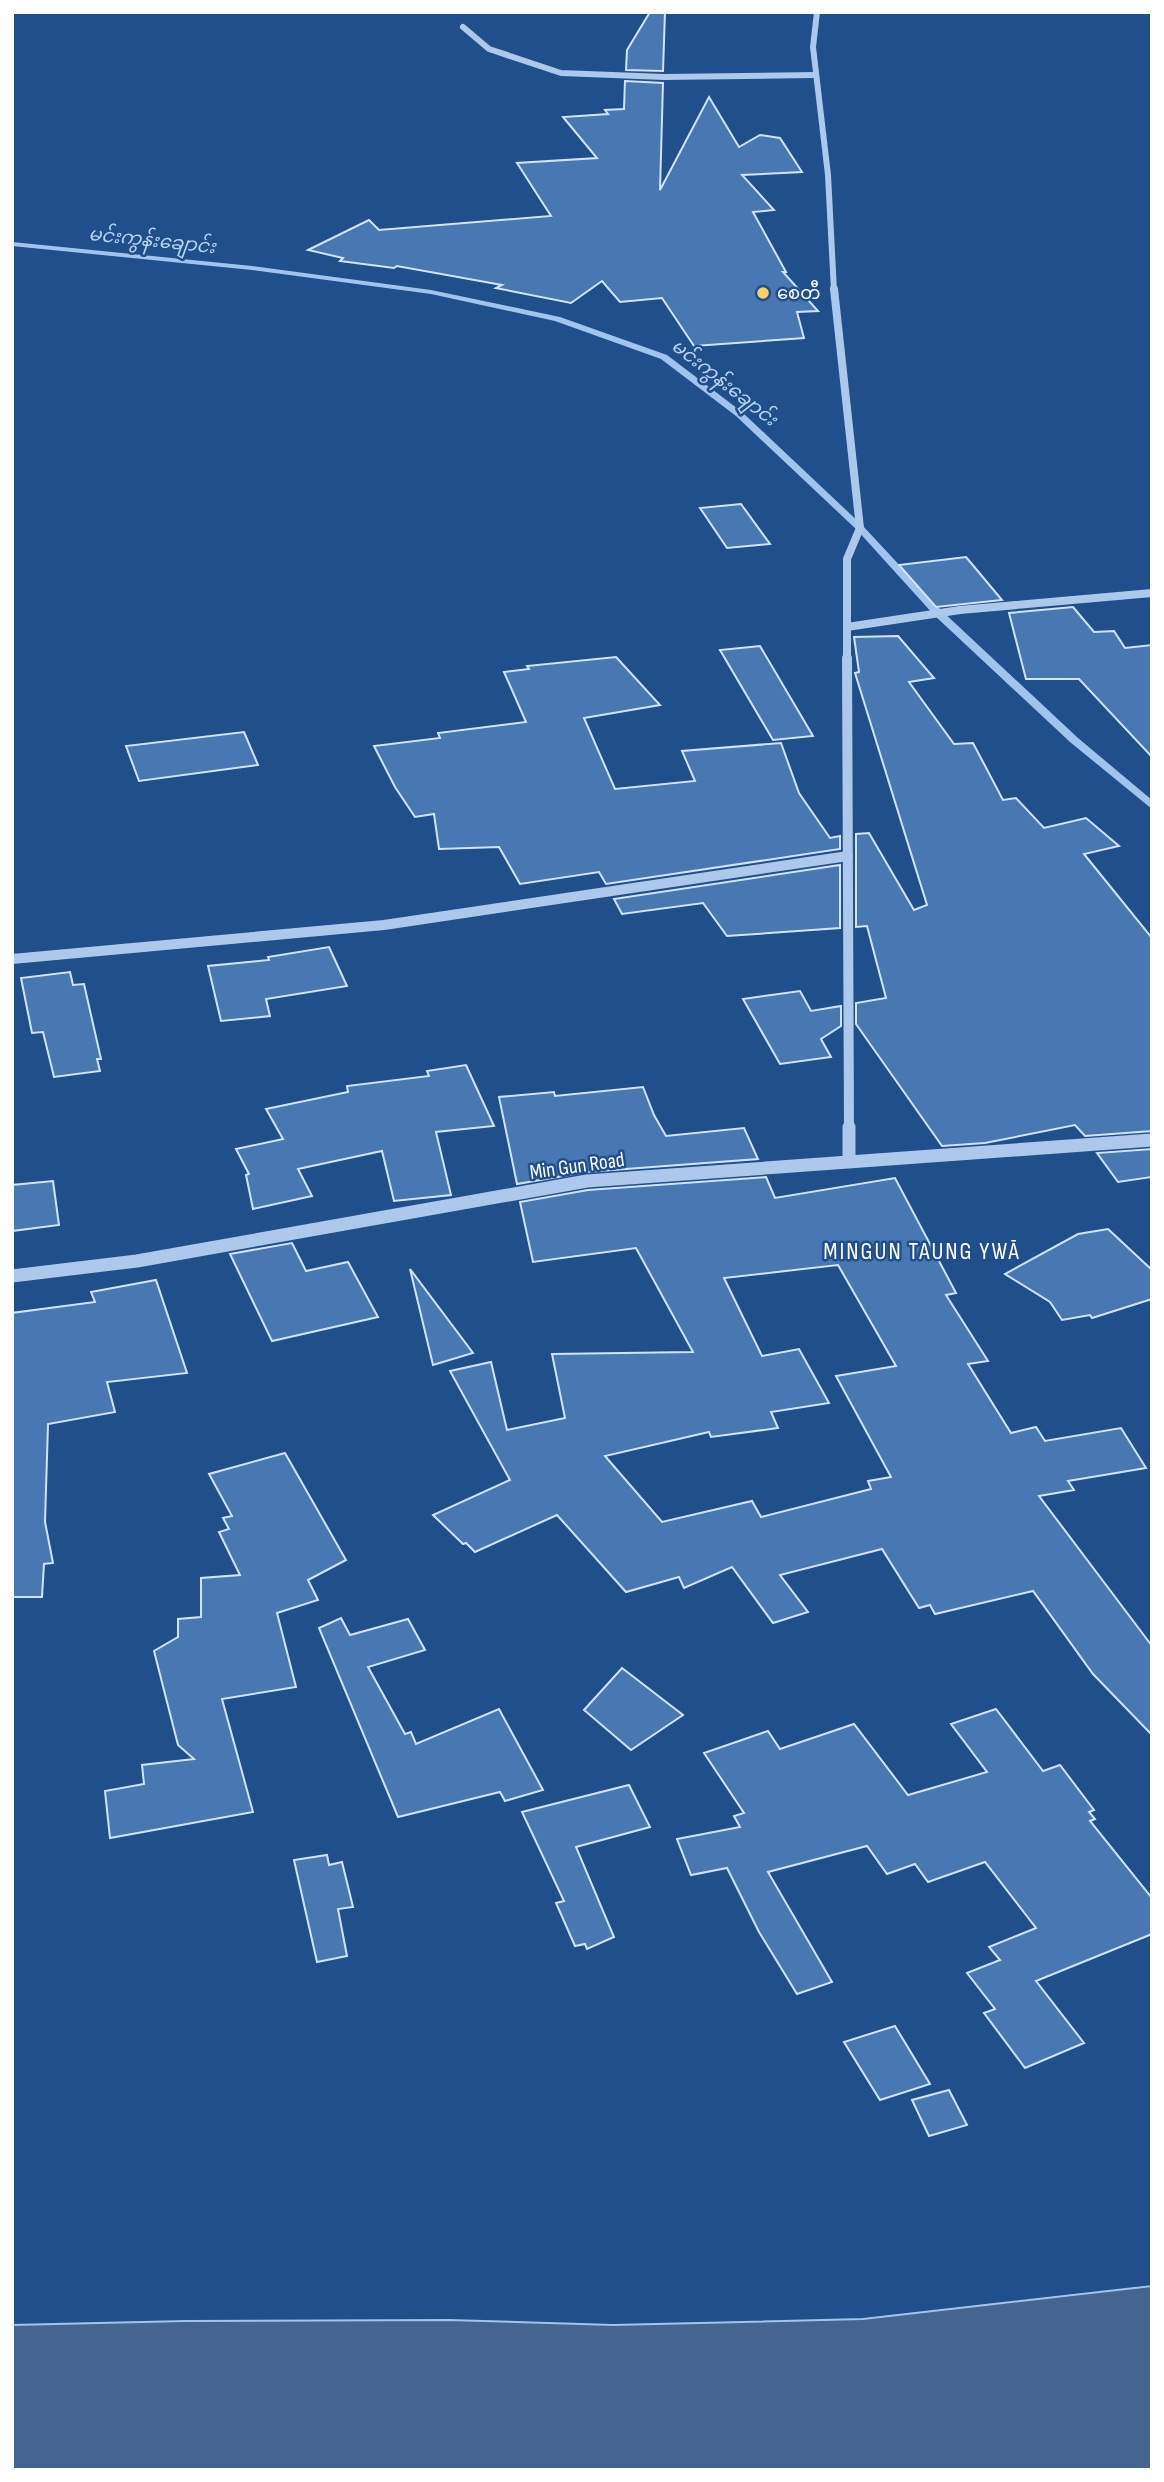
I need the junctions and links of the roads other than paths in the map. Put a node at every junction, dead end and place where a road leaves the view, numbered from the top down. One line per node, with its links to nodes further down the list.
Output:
1 (817, 12): 3 (street)
2 (463, 27): 3 (street)
3 (816, 75): 5 (street)
4 (1152, 593): 5 (street)
5 (846, 627): 6 (street)
6 (848, 856): 7 (street); 9 (street)
7 (12, 959)
8 (1152, 1140): 9 (street, Min Gun Road)
9 (849, 1161): 10 (street, Min Gun Road)
10 (12, 1276)

